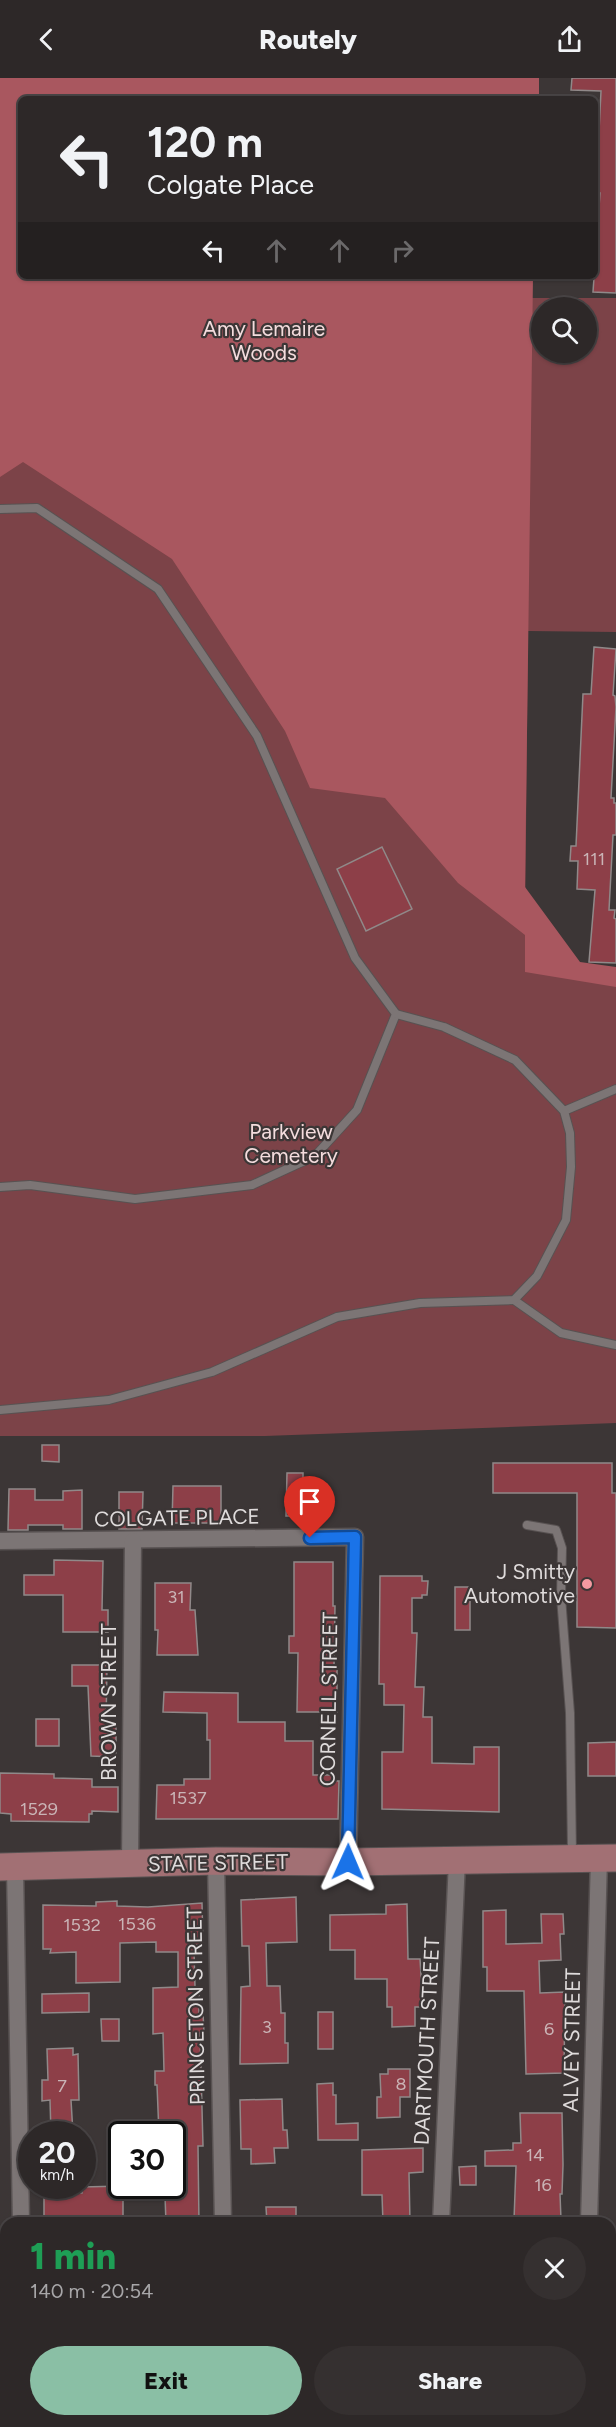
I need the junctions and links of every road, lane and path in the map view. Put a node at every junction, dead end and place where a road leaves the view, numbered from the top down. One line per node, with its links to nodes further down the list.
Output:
1 (0, 509): 2 (lane)
2 (396, 1014): 4 (lane); 5 (lane)
3 (616, 1089): 4 (lane)
4 (564, 1111): 6 (lane)
5 (0, 1187)
6 (514, 1300): 7 (lane); 8 (lane)
7 (616, 1345)
8 (0, 1410)
9 (527, 1525): 14 (lane)
10 (355, 1537): 12 (street, COLGATE PLACE); 17 (street, CORNELL STREET)
11 (0, 1541): 12 (street, COLGATE PLACE)
12 (133, 1541): 18 (street, BROWN STREET)
13 (607, 1858): 14 (main road, STATE STREET); 23 (street, ALVEY STREET)
14 (572, 1859): 15 (main road, STATE STREET)
15 (457, 1860): 17 (main road, STATE STREET); 22 (street, DARTMOUTH STREET)
16 (216, 1861): 17 (main road, STATE STREET); 18 (main road, STATE STREET); 21 (street, PRINCETON STREET)
17 (348, 1862)
18 (130, 1864): 19 (main road, STATE STREET)
19 (7, 1867): 20 (street)
20 (21, 2217)
21 (223, 2217)
22 (441, 2217)
23 (589, 2217)

